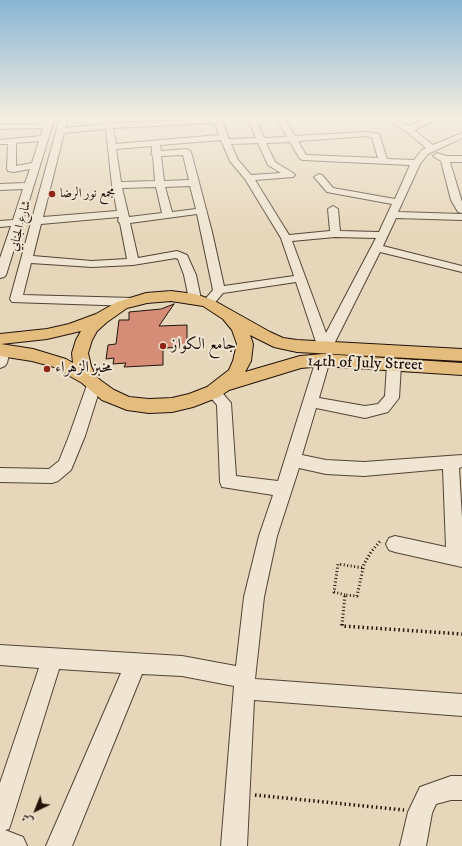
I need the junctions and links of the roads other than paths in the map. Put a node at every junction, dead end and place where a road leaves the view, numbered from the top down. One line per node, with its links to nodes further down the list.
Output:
1 (11, 156): 17 (street)
2 (38, 156): 17 (street, شارع الجنابي)
3 (53, 156): 33 (street, شارع الجنابي)
4 (113, 156): 22 (street)
5 (156, 156): 21 (street)
6 (188, 156): 20 (street)
7 (232, 156): 19 (street)
8 (268, 156): 19 (street)
9 (303, 156): 15 (street)
10 (382, 156): 15 (street)
11 (423, 156): 16 (street)
12 (440, 156): 13 (street)
13 (445, 159): 14 (street); 27 (street)
14 (462, 159)
15 (383, 161): 16 (street)
16 (416, 163): 25 (street)
17 (35, 165): 23 (street, شارع الجنابي)
18 (318, 177): 25 (street)
19 (249, 178): 38 (street)
20 (194, 183): 21 (street); 28 (street)
21 (160, 184): 22 (street); 29 (street)
22 (117, 185): 31 (street)
23 (28, 186): 24 (street); 34 (street, شارع الجنابي)
24 (0, 187)
25 (398, 202): 30 (street)
26 (333, 209): 36 (street)
27 (462, 210)
28 (201, 211): 29 (street); 45 (street)
29 (168, 215): 31 (street)
30 (392, 215): 32 (street); 37 (street)
31 (123, 217): 33 (street); 41 (street)
32 (462, 217)
33 (37, 221): 40 (street, شارع الجنابي)
34 (17, 223): 35 (street); 43 (street, شارع الجنابي)
35 (0, 224)
36 (335, 234): 37 (street); 38 (street)
37 (383, 235): 39 (street)
38 (286, 238): 44 (street)
39 (376, 248): 42 (street); 51 (street)
40 (27, 259): 41 (street); 47 (street, شارع الجنابي)
41 (133, 262): 46 (street)
42 (462, 268)
43 (1, 270)
44 (301, 278): 45 (street); 51 (street)
45 (219, 290): 46 (street)
46 (202, 301): 47 (main road); 48 (main road)
47 (133, 302): 49 (main road)
48 (229, 315): 51 (main road, 14th of July Street); 56 (main road)
49 (101, 318): 50 (main road); 55 (main road)
50 (1, 350): 55 (main road)
51 (324, 354): 52 (main road, 14th of July Street); 53 (main road, 14th of July Street); 56 (main road, 14th of July Street); 57 (street)
52 (462, 355)
53 (394, 365): 54 (main road, 14th of July Street); 57 (street)
54 (462, 369)
55 (91, 382): 56 (main road); 60 (street)
56 (218, 389): 61 (street)
57 (310, 402): 58 (street)
58 (293, 460): 59 (street); 61 (street)
59 (457, 462): 63 (street)
60 (0, 475)
61 (284, 489): 67 (street)
62 (395, 544): 63 (street)
63 (459, 558)
64 (0, 655): 65 (street)
65 (52, 659): 66 (street); 70 (street)
66 (135, 665): 67 (street); 73 (street)
67 (244, 683): 68 (street); 74 (street)
68 (462, 705)
69 (462, 788): 75 (street)
70 (0, 820)
71 (0, 841): 72 (street)
72 (14, 846)
73 (59, 846)
74 (234, 846)
75 (414, 846)

